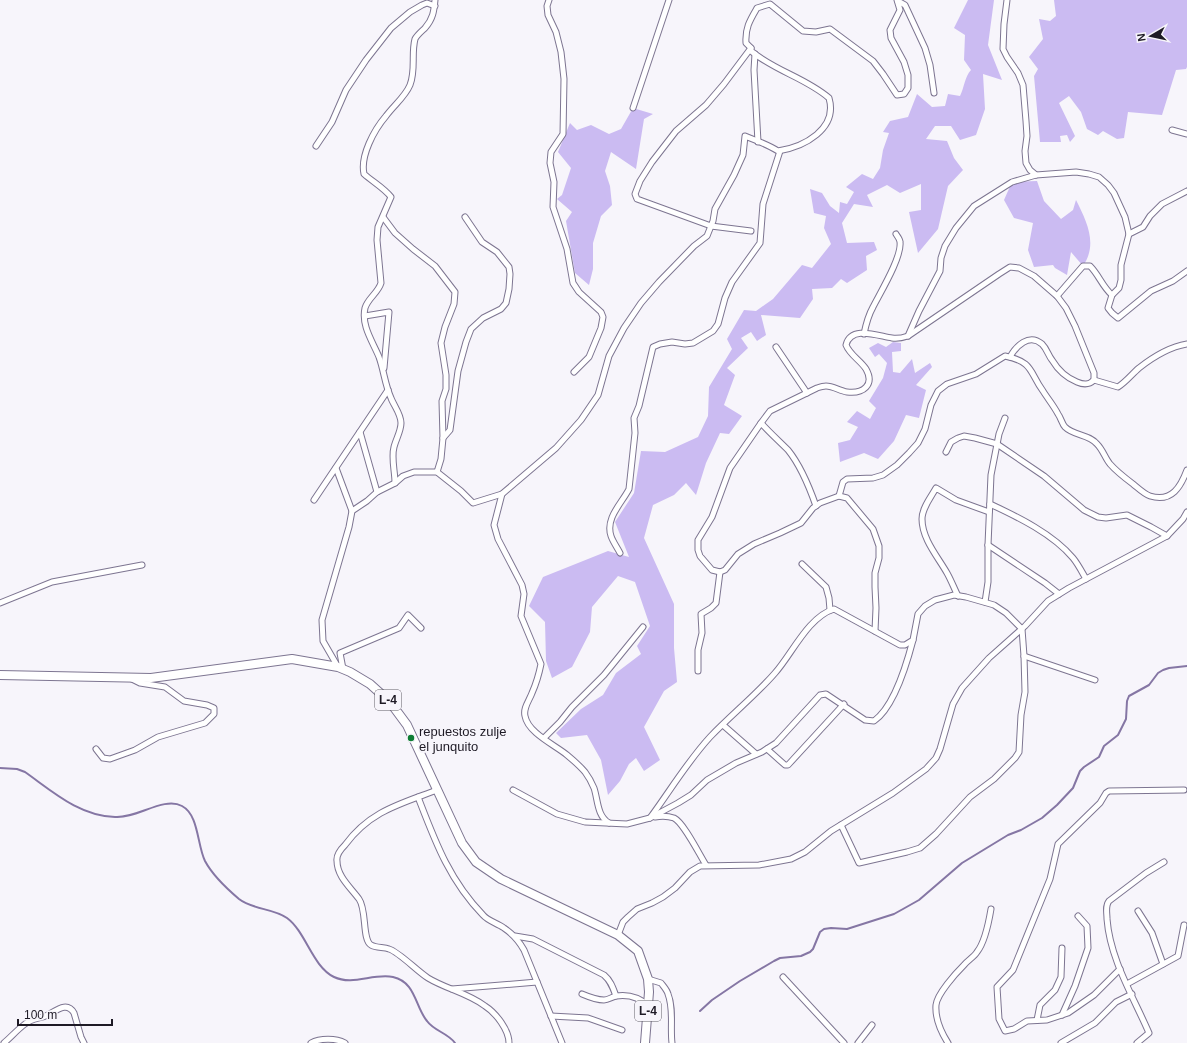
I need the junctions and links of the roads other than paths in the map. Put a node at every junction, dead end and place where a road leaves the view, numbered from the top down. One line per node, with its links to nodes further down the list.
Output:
1 (549, 0): 33 (street)
2 (669, 0): 9 (street)
3 (1007, 0): 15 (street)
4 (897, 1): 6 (street); 8 (street)
5 (435, 3): 13 (street); 17 (street)
6 (751, 48): 7 (street); 19 (street)
7 (755, 54): 12 (street); 14 (street)
8 (934, 93)
9 (633, 108)
10 (1172, 130): 11 (street)
11 (1187, 134)
12 (758, 142): 14 (street); 19 (street)
13 (316, 146)
14 (780, 151): 58 (street)
15 (1036, 175): 22 (street); 28 (street)
16 (1187, 191): 22 (street)
17 (383, 217): 26 (street); 40 (street)
18 (465, 218): 40 (street)
19 (712, 226): 20 (street); 48 (street)
20 (751, 231)
21 (896, 234): 27 (street)
22 (1129, 234): 24 (street)
23 (1187, 271): 24 (street)
24 (1112, 295): 25 (street)
25 (1057, 296): 28 (street); 34 (street)
26 (365, 316): 32 (street); 32 (street)
27 (864, 334): 28 (street); 36 (street)
28 (908, 336)
29 (1187, 344): 34 (street)
30 (776, 347): 36 (street)
31 (1010, 357): 34 (street); 44 (street); 49 (street)
32 (383, 372): 35 (street)
33 (574, 372)
34 (1094, 380)
35 (388, 390): 39 (street); 46 (street)
36 (807, 393): 38 (street)
37 (1005, 418): 41 (street)
38 (761, 423): 52 (street); 61 (street)
39 (360, 432): 43 (street); 47 (street)
40 (442, 438): 45 (street)
41 (997, 444): 42 (street); 51 (street); 56 (street)
42 (946, 452)
43 (336, 468): 50 (street); 53 (street)
44 (1187, 470)
45 (438, 472): 46 (street); 48 (street)
46 (395, 483): 47 (street)
47 (377, 492): 53 (street)
48 (502, 494): 81 (street)
49 (839, 496): 52 (street); 71 (street)
50 (314, 500)
51 (990, 504): 54 (street); 62 (street)
52 (816, 506): 61 (street)
53 (352, 510): 74 (street)
54 (989, 512): 57 (street); 64 (street)
55 (1187, 512): 56 (street)
56 (1167, 536): 62 (street)
57 (988, 545): 63 (street); 65 (street)
58 (620, 553)
59 (802, 564): 67 (street)
60 (142, 565): 66 (street)
61 (720, 572): 75 (street)
62 (1086, 579): 63 (street)
63 (1059, 594): 70 (street)
64 (958, 596): 65 (street); 72 (street)
65 (985, 602): 70 (street)
66 (0, 603)
67 (830, 610): 71 (street); 80 (street)
68 (643, 627): 81 (street)
69 (421, 628): 74 (street)
70 (1022, 629): 73 (street); 91 (street)
71 (875, 631): 72 (street)
72 (913, 640): 79 (street)
73 (1024, 656): 78 (street); 91 (street)
74 (340, 668): 77 (main road, L-4); 85 (main road, L-4)
75 (698, 671)
76 (0, 675): 77 (main road, L-4)
77 (129, 678): 82 (street)
78 (1095, 680)
79 (844, 704): 83 (street); 83 (street)
80 (723, 725): 84 (street); 89 (street)
81 (544, 738): 90 (street)
82 (96, 749)
83 (767, 749): 84 (street)
84 (756, 754): 89 (street)
85 (437, 790): 88 (street); 98 (main road, L-4)
86 (513, 790): 90 (street)
87 (1184, 790): 114 (street)
88 (418, 797): 99 (street); 107 (street)
89 (650, 818): 90 (street); 93 (street)
90 (610, 824)
91 (841, 824): 93 (street)
92 (1164, 862): 102 (street)
93 (706, 865): 98 (street)
94 (991, 909): 127 (street)
95 (1138, 911): 101 (street)
96 (1078, 916): 112 (street)
97 (1184, 925): 101 (street)
98 (618, 935): 104 (main road, L-4)
99 (514, 936): 105 (street); 110 (street)
100 (1062, 948): 114 (street)
101 (1163, 964): 106 (street)
102 (1120, 969): 106 (street); 112 (street)
103 (783, 976): 125 (street)
104 (648, 979): 111 (main road, L-4); 124 (street)
105 (537, 982): 107 (street); 113 (street)
106 (1127, 984): 109 (street)
107 (452, 990): 121 (street)
108 (582, 994): 110 (street)
109 (1132, 994): 128 (street); 129 (street)
110 (616, 996): 111 (street)
111 (649, 1006): 123 (main road, L-4)
112 (1062, 1014): 114 (street)
113 (551, 1016): 116 (street); 122 (street)
114 (1037, 1020)
115 (872, 1025): 126 (street)
116 (622, 1030)
117 (4, 1043): 118 (street)
118 (84, 1043)
119 (311, 1043): 120 (street)
120 (345, 1043)
121 (509, 1043)
122 (562, 1043)
123 (645, 1043)
124 (672, 1043)
125 (844, 1043)
126 (858, 1043)
127 (948, 1043)
128 (1061, 1043)
129 (1137, 1043)

